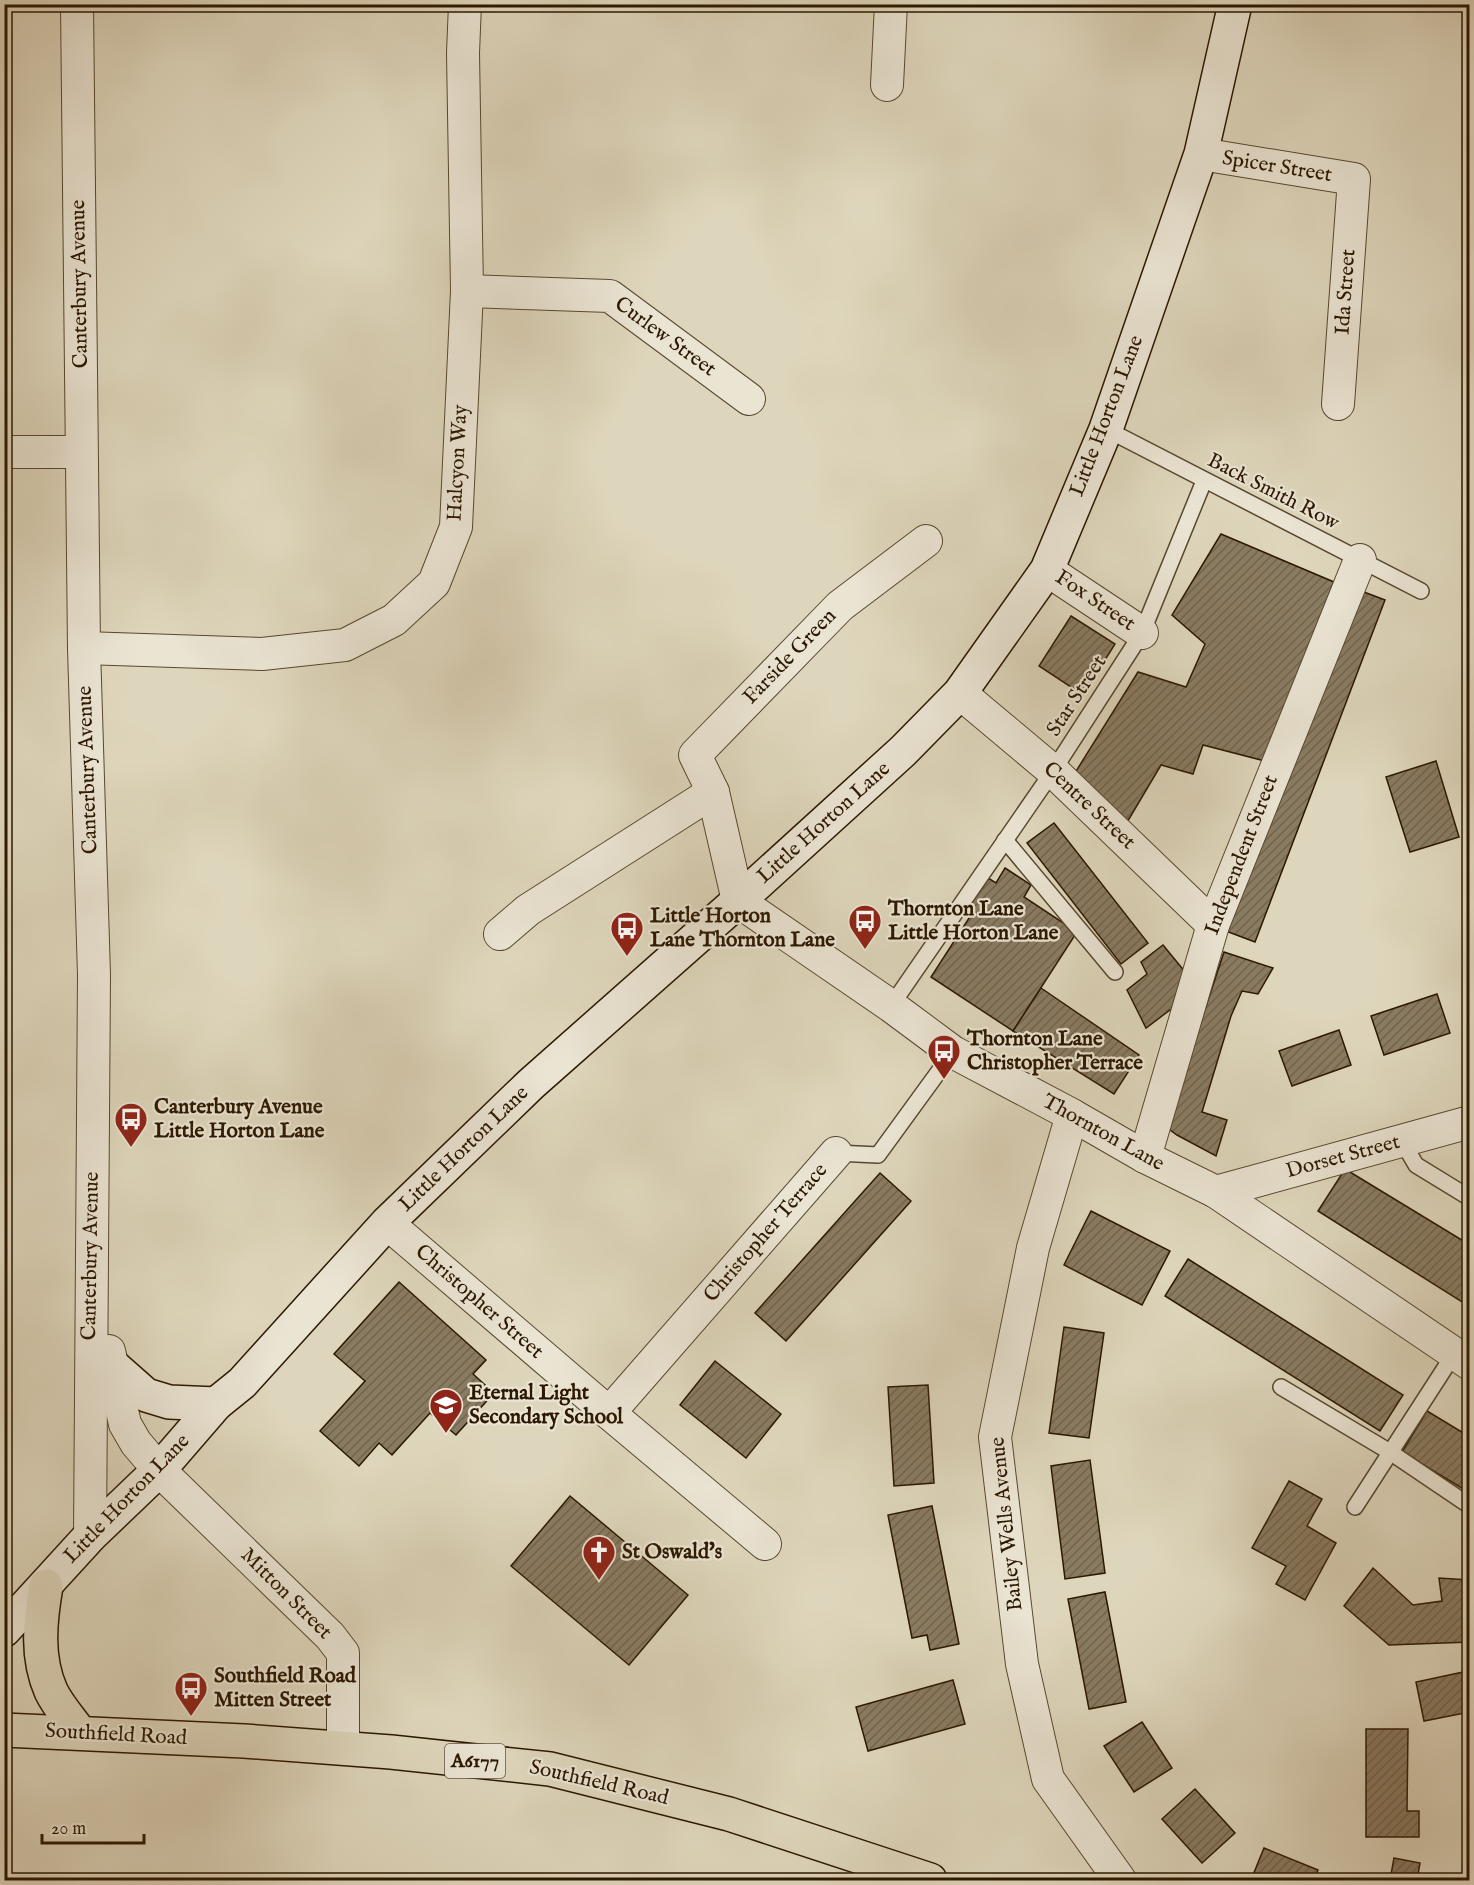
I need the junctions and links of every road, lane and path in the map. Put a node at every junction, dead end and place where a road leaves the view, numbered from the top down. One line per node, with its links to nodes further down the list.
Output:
1 (77, 4): 13 (street, Canterbury Avenue)
2 (465, 4): 8 (street, Halcyon Way)
3 (891, 4): 5 (street)
4 (1235, 4): 6 (street, Little Horton Lane)
5 (887, 85)
6 (1201, 154): 7 (street, Spicer Street); 11 (street, Little Horton Lane)
7 (1354, 179): 10 (street, Ida Street)
8 (467, 291): 9 (street, Curlew Street); 20 (street, Halcyon Way)
9 (749, 399)
10 (1338, 404)
11 (1106, 429): 14 (lane, Back Smith Row); 17 (street, Little Horton Lane)
12 (4, 452): 13 (street)
13 (81, 452): 20 (street, Canterbury Avenue)
14 (1204, 481): 16 (lane, Back Smith Row); 19 (lane, Star Street)
15 (926, 541): 23 (street, Farside Green)
16 (1360, 560): 18 (lane, Back Smith Row); 26 (street, Independent Street)
17 (1047, 570): 19 (street, Fox Street); 21 (street, Little Horton Lane)
18 (1421, 591)
19 (1142, 633): 22 (lane, Star Street)
20 (84, 648): 39 (street, Canterbury Avenue)
21 (960, 693): 22 (street, Centre Street); 25 (street, Little Horton Lane)
22 (1053, 771): 24 (lane, Star Street); 26 (street, Centre Street)
23 (713, 792): 25 (street, Farside Green); 27 (street)
24 (1005, 840): 28 (lane); 29 (lane, Star Street)
25 (738, 901): 29 (street, Thornton Lane); 38 (street, Little Horton Lane)
26 (1213, 925): 35 (street, Independent Street)
27 (500, 934)
28 (1115, 972)
29 (891, 1006): 30 (street, Thornton Lane)
30 (953, 1052): 31 (street, Thornton Lane); 34 (lane, Christopher Terrace)
31 (1072, 1115): 35 (street, Thornton Lane); 57 (street, Bailey Wells Avenue)
32 (1470, 1122): 33 (street, Dorset Street)
33 (1402, 1141): 36 (street, Dorset Street); 37 (lane)
34 (836, 1153): 44 (street, Christopher Terrace)
35 (1145, 1157): 36 (street, Thornton Lane)
36 (1216, 1192): 40 (street, Thornton Lane)
37 (1470, 1198)
38 (387, 1223): 43 (street, Little Horton Lane); 44 (street, Christopher Street)
39 (91, 1286): 41 (street, Mitton Street); 49 (street, Canterbury Avenue)
40 (1464, 1356): 45 (lane)
41 (112, 1365): 43 (street); 46 (street, Mitton Street)
42 (1281, 1387): 45 (lane)
43 (216, 1404): 46 (street, Little Horton Lane)
44 (609, 1413): 50 (street, Christopher Street)
45 (1390, 1452): 47 (lane); 48 (lane)
46 (159, 1470): 49 (street, Little Horton Lane); 55 (street, Mitton Street)
47 (1470, 1506)
48 (1355, 1507)
49 (90, 1536): 51 (street, Little Horton Lane)
50 (765, 1544)
51 (46, 1586): 52 (street, Little Horton Lane); 54 (main road)
52 (4, 1630)
53 (4, 1730): 54 (main road, Southfield Road / A6177)
54 (80, 1733): 55 (main road, Southfield Road / A6177)
55 (343, 1749): 56 (main road, Southfield Road / A6177)
56 (930, 1881)
57 (1120, 1881)

